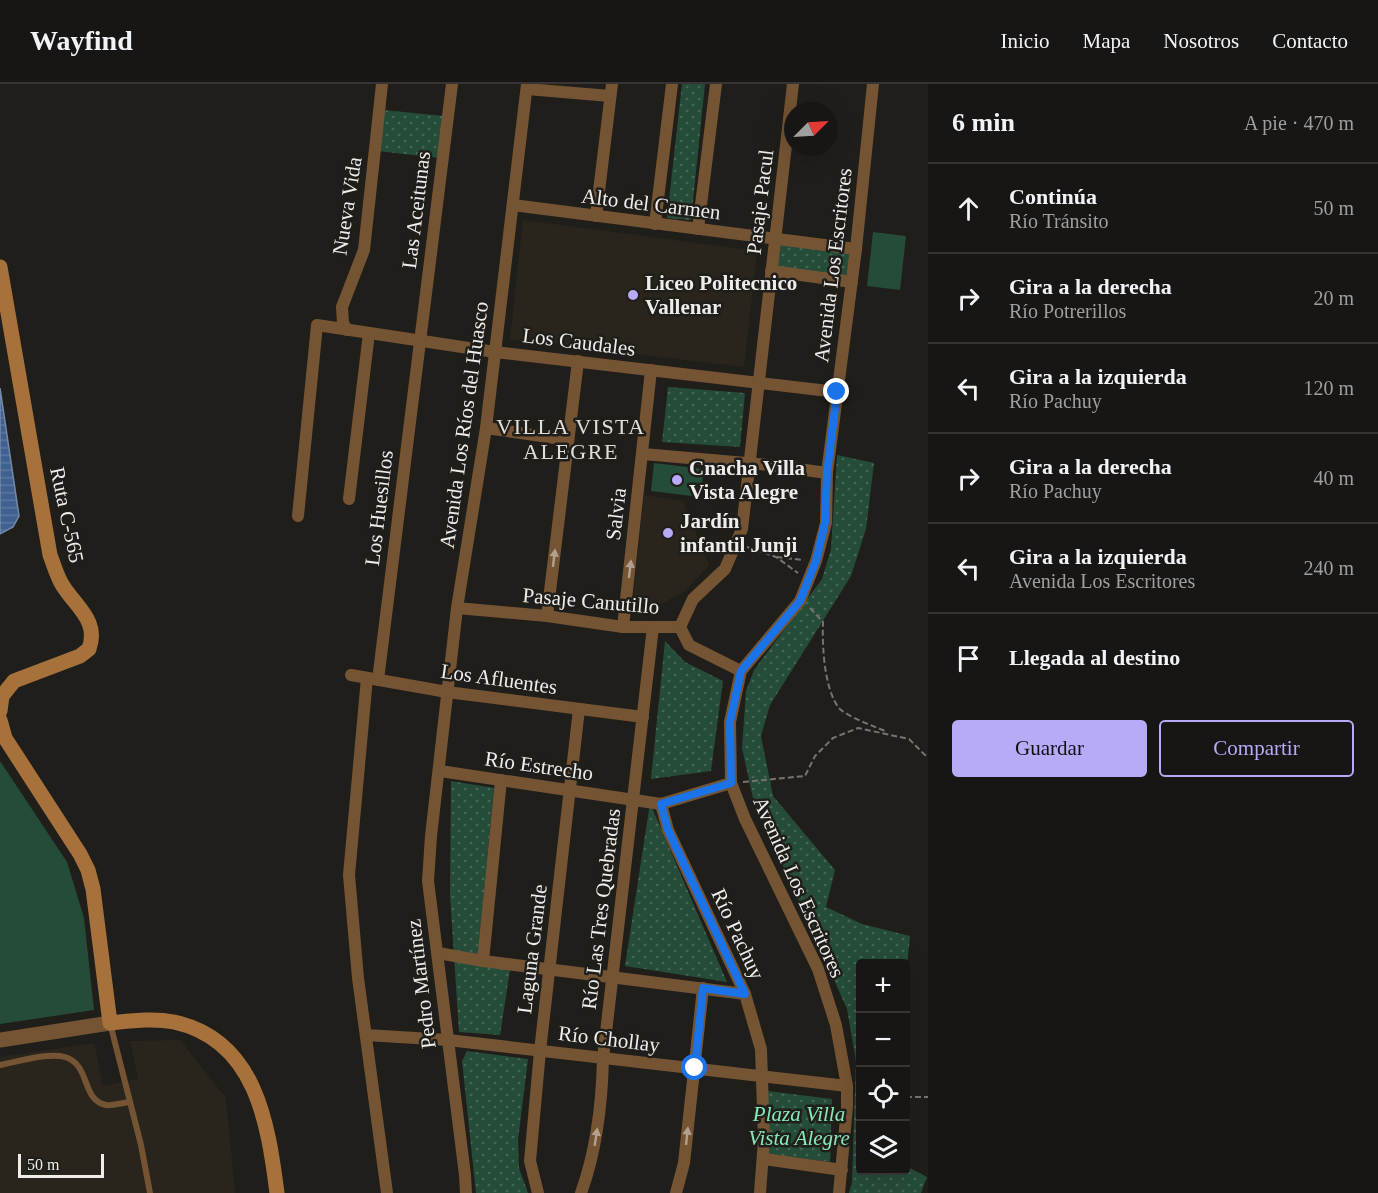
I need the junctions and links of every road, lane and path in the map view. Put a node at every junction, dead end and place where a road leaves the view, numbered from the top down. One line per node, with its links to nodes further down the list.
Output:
1 (382, 84): 18 (street, Nueva Vida)
2 (452, 84): 20 (street, Las Aceitunas)
3 (672, 84): 11 (street)
4 (716, 84): 12 (street)
5 (793, 84): 13 (street, Pasaje Pacul)
6 (873, 84): 14 (street, Avenida Los Escritores)
7 (527, 86): 8 (street); 9 (street, Avenida Los Ríos del Huasco)
8 (611, 90): 10 (street)
9 (513, 206): 10 (street, Alto del Carmen); 21 (street, Avenida Los Ríos del Huasco)
10 (596, 216): 11 (street, Alto del Carmen)
11 (656, 224): 12 (street, Alto del Carmen)
12 (699, 229): 13 (street, Alto del Carmen)
13 (775, 239): 14 (street, Alto del Carmen); 16 (street, Pasaje Pacul)
14 (856, 249): 17 (street, Avenida Los Escritores)
15 (0, 267): 48 (main road, Ruta C-565)
16 (771, 271): 17 (street); 24 (street, Pasaje Pacul)
17 (852, 282): 25 (street, Avenida Los Escritores)
18 (347, 330): 19 (street, Los Caudales); 32 (street, Los Caudales)
19 (369, 333): 20 (street, Los Caudales); 31 (street)
20 (419, 340): 21 (street, Los Caudales); 45 (street, Los Huesillos)
21 (495, 351): 22 (street, Los Caudales); 26 (street, Avenida Los Ríos del Huasco)
22 (578, 361): 23 (street, Los Caudales); 27 (street)
23 (651, 370): 24 (street, Los Caudales); 28 (street, Salvia)
24 (758, 383): 25 (street, Los Caudales); 29 (street, Pasaje Pacul)
25 (837, 392): 30 (street, Avenida Los Escritores)
26 (486, 428): 27 (street); 38 (street, Avenida Los Ríos del Huasco)
27 (568, 440): 39 (street, one-way to 27)
28 (643, 454): 29 (street); 40 (street, Salvia, one-way to 28)
29 (750, 463): 30 (street); 33 (street, Pasaje Pacul)
30 (827, 473): 35 (street, Avenida Los Escritores)
31 (349, 499)
32 (298, 516)
33 (736, 543): 34 (path); 42 (street, Pasaje Pacul)
34 (776, 557): 35 (path); 36 (path)
35 (816, 561): 36 (street, Avenida Los Escritores)
36 (808, 580): 37 (street, Avenida Los Escritores)
37 (800, 601): 43 (street, Avenida Los Escritores); 51 (path)
38 (457, 608): 39 (street, Pasaje Canutillo); 46 (street, Avenida Los Ríos del Huasco)
39 (547, 616): 40 (street, Pasaje Canutillo)
40 (623, 627): 41 (street, Pasaje Canutillo)
41 (653, 627): 42 (street, Pasaje Canutillo); 49 (street, Río Las Tres Quebradas)
42 (680, 627): 43 (street, Pasaje Canutillo)
43 (741, 671): 55 (street, Avenida Los Escritores)
44 (351, 675): 45 (street, Los Afluentes)
45 (373, 679): 46 (street, Los Afluentes); 66 (street, Los Huesillos)
46 (447, 692): 47 (street, Los Afluentes); 53 (street, Avenida Los Ríos del Huasco)
47 (579, 709): 49 (street, Los Afluentes); 56 (street, Laguna Grande)
48 (0, 711)
49 (643, 717): 57 (street, Río Las Tres Quebradas)
50 (0, 720): 65 (main road)
51 (887, 733): 52 (path); 55 (path)
52 (928, 758)
53 (440, 771): 54 (street, Río Estrecho); 59 (street, Pedro Martínez)
54 (501, 780): 56 (street, Río Estrecho); 60 (street)
55 (731, 783): 58 (street); 74 (street, Avenida Los Escritores)
56 (570, 791): 57 (street, Río Estrecho); 61 (street, Laguna Grande)
57 (633, 799): 58 (street); 62 (street, Río Las Tres Quebradas)
58 (661, 804): 64 (street, Río Pachuy)
59 (438, 952): 60 (street); 68 (street, Pedro Martínez)
60 (483, 961): 61 (street)
61 (549, 969): 62 (street); 69 (street, Laguna Grande)
62 (613, 977): 63 (street); 70 (street, Río Las Tres Quebradas)
63 (703, 988): 64 (street); 72 (street)
64 (745, 994): 73 (street, Río Pachuy)
65 (110, 1023): 67 (street); 77 (lane); 81 (main road)
66 (366, 1035): 68 (street, Río Chollay); 82 (street, Los Huesillos)
67 (0, 1040)
68 (448, 1040): 69 (street, Río Chollay); 83 (street, Pedro Martínez)
69 (540, 1051): 70 (street, Río Chollay); 84 (street, Laguna Grande)
70 (603, 1058): 72 (street, Río Chollay); 85 (street, Río Las Tres Quebradas, one-way to 70)
71 (0, 1065): 77 (lane)
72 (695, 1068): 73 (street, Río Chollay); 86 (street, one-way to 72)
73 (761, 1076): 74 (street, Río Chollay); 78 (street, Río Pachuy)
74 (847, 1086): 79 (street, Avenida Los Escritores)
75 (910, 1097): 76 (path)
76 (928, 1097)
77 (129, 1102): 80 (lane)
78 (764, 1160): 79 (street); 87 (street, Río Pachuy)
79 (842, 1170): 88 (street, Avenida Los Escritores)
80 (150, 1193)
81 (277, 1193)
82 (387, 1193)
83 (466, 1193)
84 (538, 1193)
85 (581, 1193)
86 (676, 1193)
87 (760, 1193)
88 (839, 1193)

